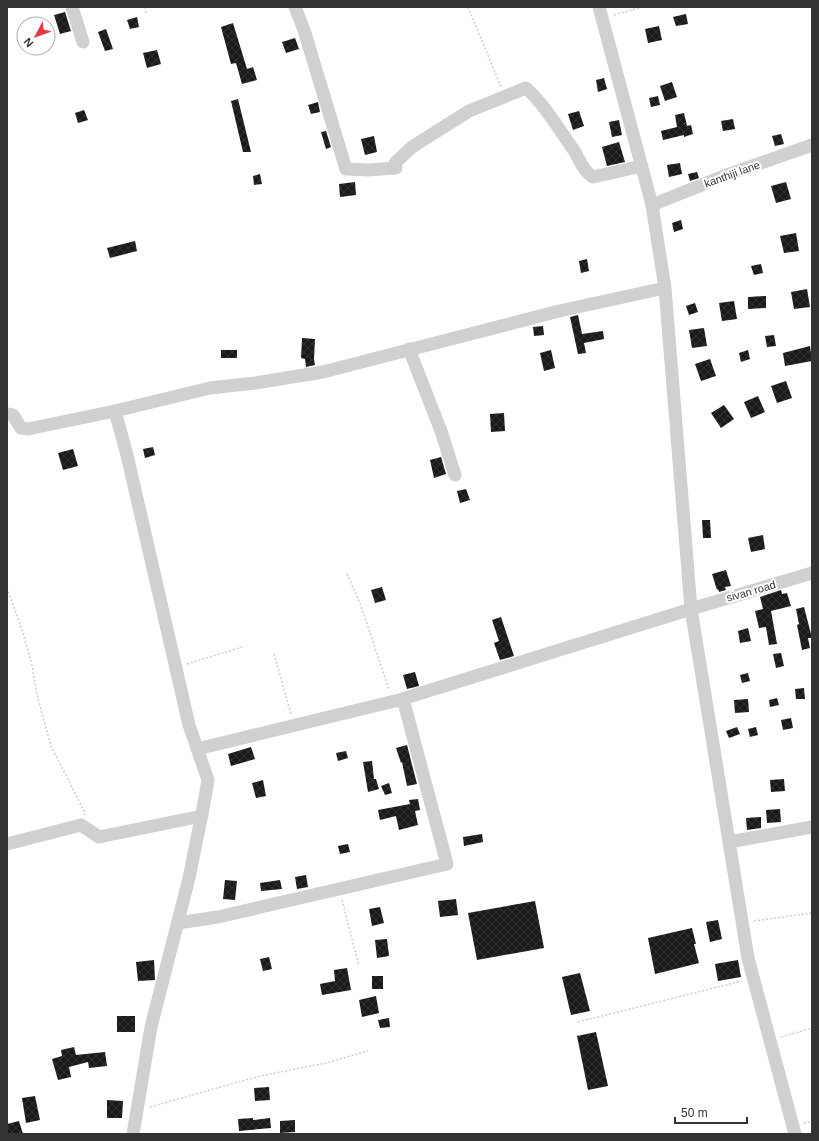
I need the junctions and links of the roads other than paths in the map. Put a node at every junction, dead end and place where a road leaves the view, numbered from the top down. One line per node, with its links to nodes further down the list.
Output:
1 (72, 7): 4 (street)
2 (295, 7): 6 (street)
3 (601, 13): 6 (street)
4 (83, 42)
5 (812, 146): 7 (street, kanthiji lane)
6 (642, 166): 7 (street)
7 (652, 205): 8 (street)
8 (665, 288): 9 (street); 14 (street)
9 (409, 349): 10 (street); 12 (street)
10 (115, 410): 11 (street); 16 (street)
11 (7, 414)
12 (455, 475)
13 (812, 573): 14 (street, sivan road)
14 (691, 609): 15 (street, sivan road); 19 (street)
15 (398, 700): 16 (street, sivan road); 21 (street)
16 (198, 749): 17 (street)
17 (202, 816): 20 (street); 21 (street)
18 (812, 827): 19 (street)
19 (729, 842): 23 (street)
20 (7, 844)
21 (178, 923): 22 (street)
22 (133, 1134)
23 (795, 1134)

